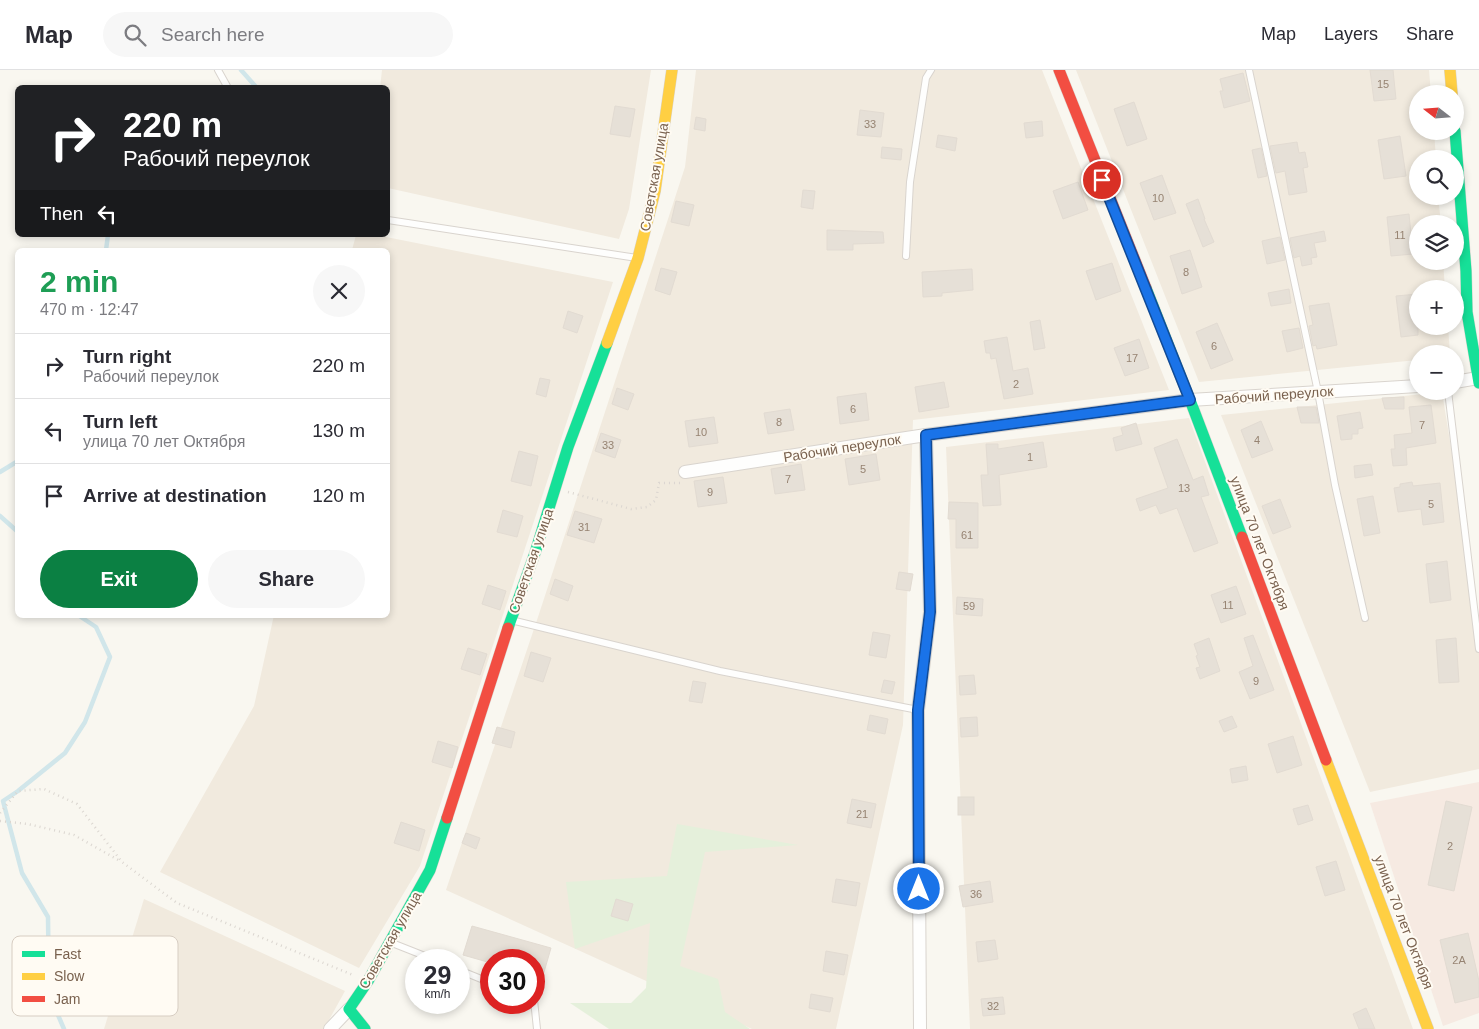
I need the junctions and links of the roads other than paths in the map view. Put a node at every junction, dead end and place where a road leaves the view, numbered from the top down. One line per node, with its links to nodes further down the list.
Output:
1 (218, 70): 7 (lane)
2 (672, 70): 12 (street, Советская улица)
3 (930, 70): 11 (lane)
4 (1059, 70): 17 (street, улица 70 лет Октября)
5 (1249, 70): 16 (lane)
6 (1450, 70): 8 (street)
7 (226, 85)
8 (1451, 85)
9 (1456, 140): 13 (street)
10 (390, 220): 12 (lane)
11 (906, 256)
12 (638, 258): 22 (street, Советская улица)
13 (1479, 380): 14 (street)
14 (1464, 381)
15 (1409, 387): 16 (street, Рабочий переулок)
16 (1318, 392): 17 (street, Рабочий переулок); 21 (lane)
17 (1190, 400): 19 (street, Рабочий переулок); 33 (street, улица 70 лет Октября)
18 (1449, 400): 23 (lane)
19 (926, 435): 20 (street, Рабочий переулок); 24 (street)
20 (685, 472)
21 (1365, 618)
22 (511, 620): 24 (lane); 25 (street, Советская улица)
23 (1479, 650)
24 (918, 710): 32 (street)
25 (390, 942): 26 (lane); 27 (street, Советская улица)
26 (408, 949)
27 (349, 1009): 29 (street, Советская улица); 30 (street)
28 (535, 1014): 31 (lane)
29 (330, 1029)
30 (364, 1029)
31 (536, 1029)
32 (920, 1029)
33 (1428, 1029)

